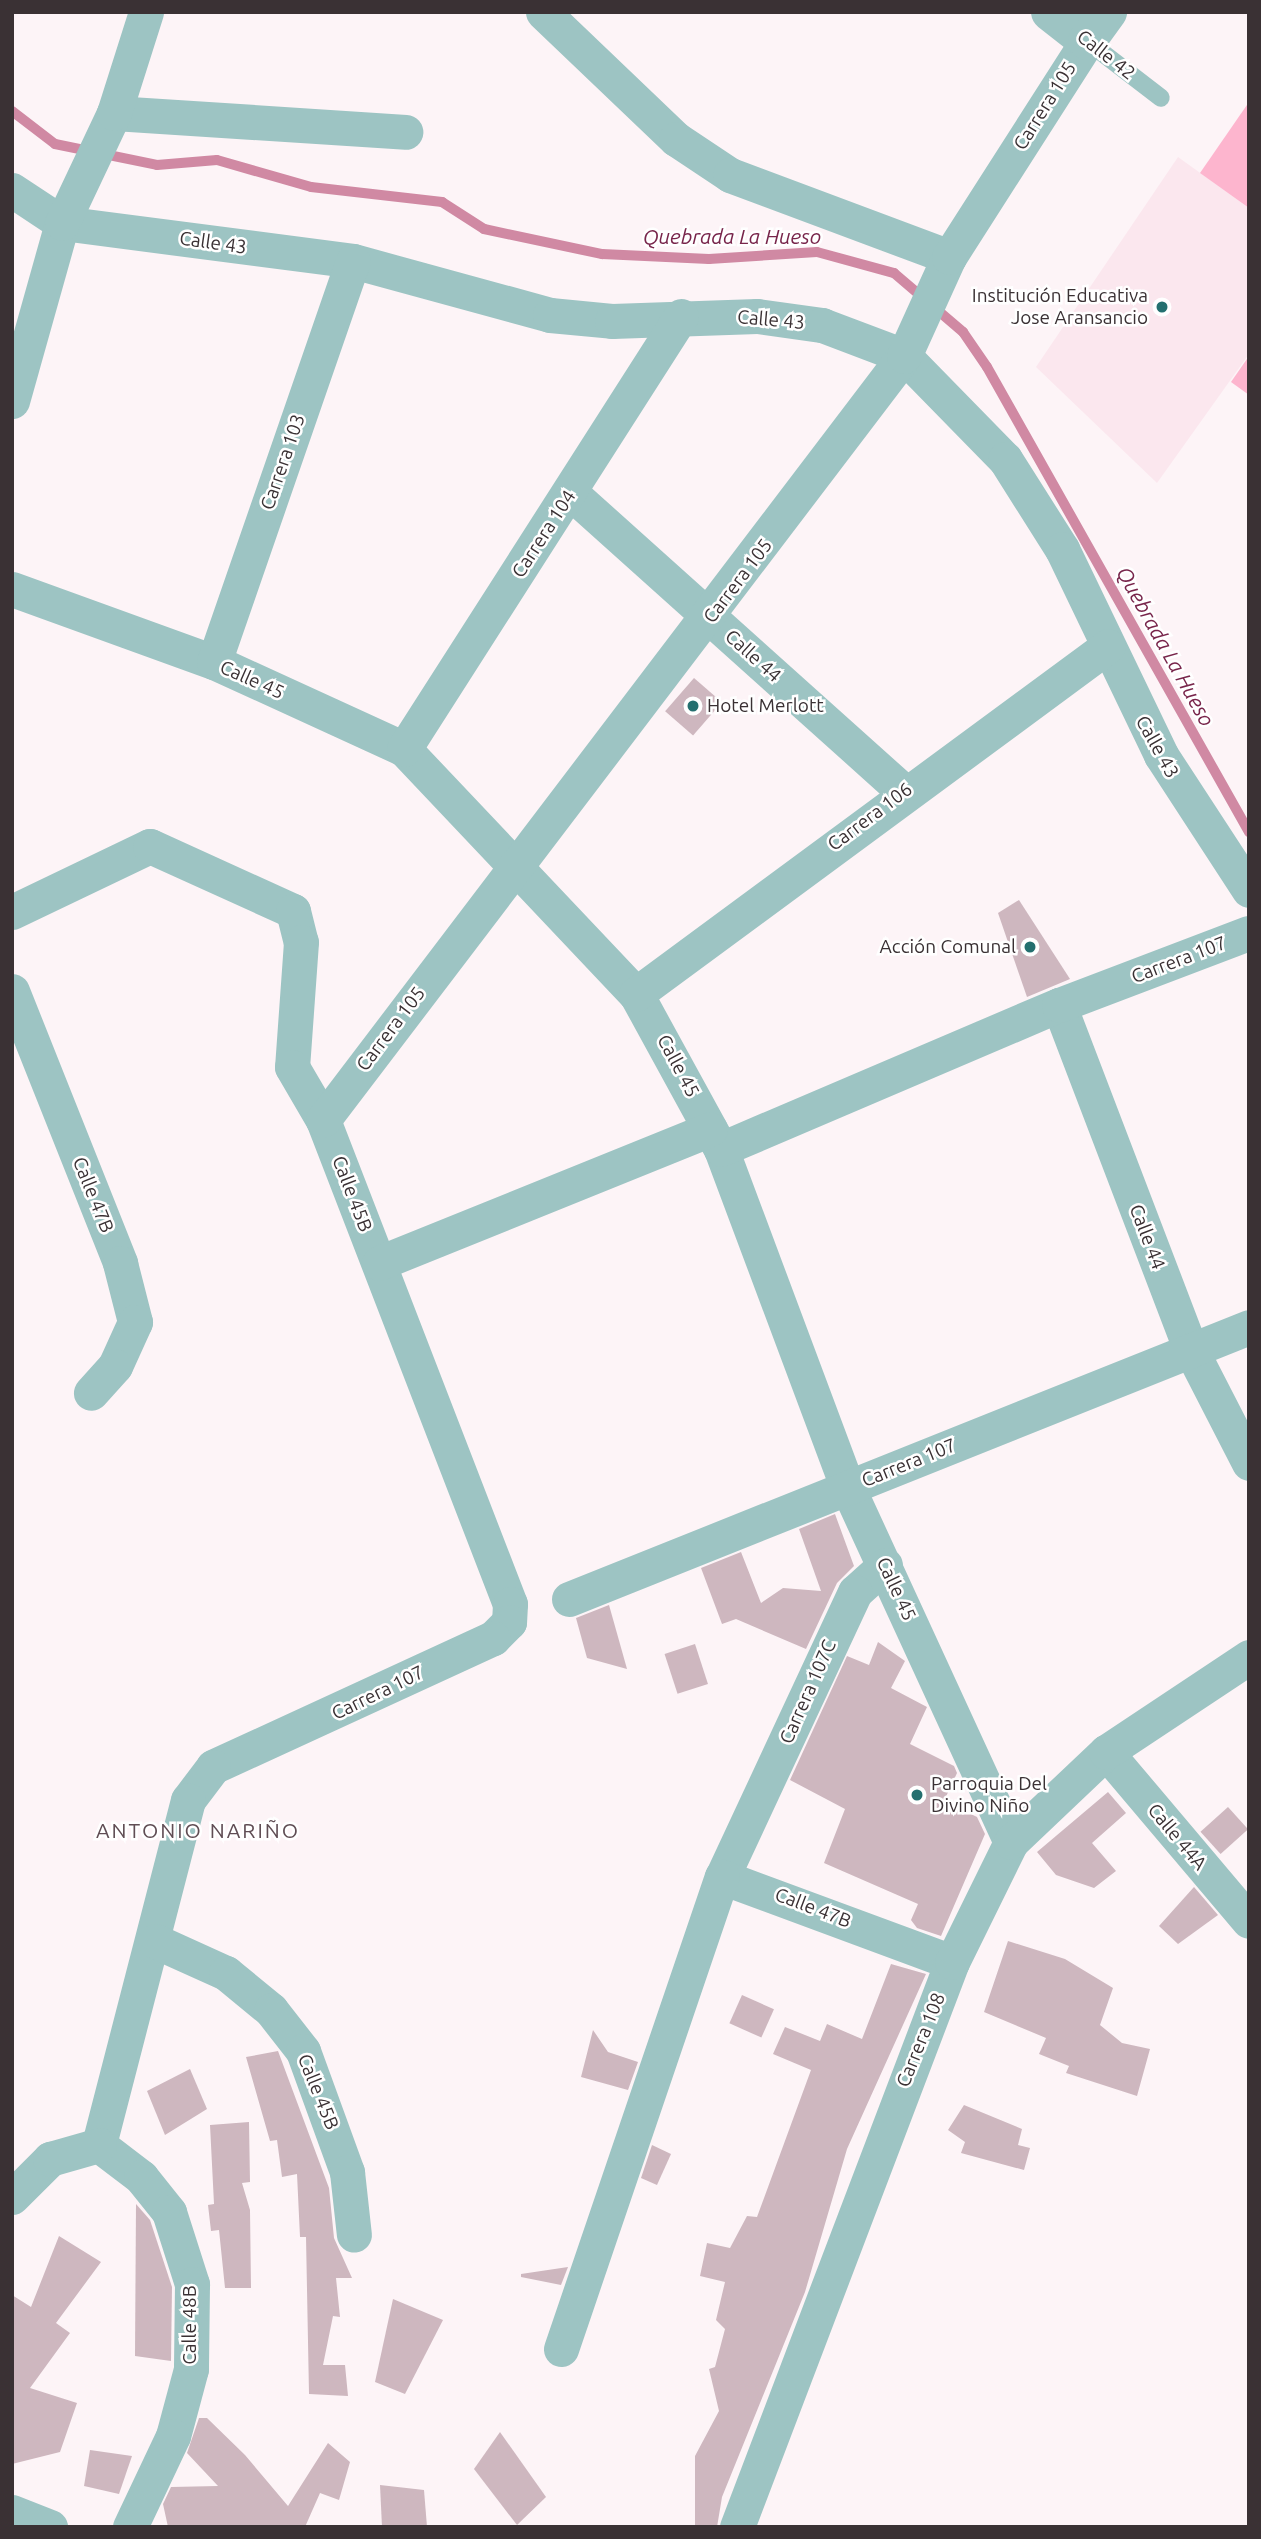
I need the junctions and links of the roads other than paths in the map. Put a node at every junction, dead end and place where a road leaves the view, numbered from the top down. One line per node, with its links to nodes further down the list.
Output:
1 (146, 12): 6 (street)
2 (543, 12): 10 (street)
3 (1050, 12): 4 (street, Calle 42)
4 (1098, 27): 5 (lane, Calle 42); 10 (street, Carrera 105)
5 (1161, 98)
6 (111, 118): 7 (street); 9 (street)
7 (405, 132)
8 (12, 190): 9 (street, Calle 43)
9 (62, 223): 11 (street, Calle 43); 14 (street)
10 (949, 257): 13 (street, Carrera 105)
11 (353, 261): 12 (street, Calle 43); 19 (street, Carrera 103)
12 (681, 316): 13 (street, Calle 43); 15 (street, Carrera 104)
13 (904, 356): 17 (street, Carrera 105); 18 (street, Calle 43)
14 (12, 401)
15 (571, 494): 17 (street, Calle 44); 20 (street, Carrera 104)
16 (12, 589): 19 (street, Calle 45)
17 (710, 619): 21 (street, Calle 44); 22 (street, Carrera 105)
18 (1108, 646): 21 (street, Carrera 106); 23 (street, Calle 43)
19 (214, 662): 20 (street, Calle 45)
20 (404, 749): 22 (street, Calle 45)
21 (903, 791): 27 (street, Carrera 106)
22 (513, 865): 27 (street, Calle 45); 29 (street, Carrera 105)
23 (1249, 890)
24 (12, 912): 29 (street, Calle 45B)
25 (1249, 933): 28 (street, Carrera 107)
26 (12, 991): 34 (street, Calle 47B)
27 (636, 994): 30 (street, Calle 45)
28 (1059, 1005): 30 (street, Carrera 107); 33 (street, Calle 44)
29 (323, 1120): 31 (street, Calle 45B)
30 (716, 1139): 31 (street, Carrera 107); 36 (street, Calle 45)
31 (379, 1263): 39 (street, Calle 45B)
32 (1249, 1327): 33 (street, Carrera 107)
33 (1191, 1350): 35 (street, Calle 44); 36 (street, Carrera 107)
34 (91, 1393)
35 (1249, 1462)
36 (848, 1488): 37 (street, Calle 45); 38 (street, Carrera 107)
37 (885, 1565): 42 (street, Calle 45); 43 (street, Carrera 107C)
38 (569, 1599)
39 (509, 1622): 45 (street, Carrera 107)
40 (1249, 1657): 41 (street, Carrera 108)
41 (1105, 1752): 42 (street, Carrera 108); 44 (street, Calle 44A)
42 (1011, 1842): 46 (street, Carrera 108)
43 (722, 1877): 46 (street, Calle 47B); 50 (street)
44 (1249, 1922)
45 (155, 1941): 47 (street, Carrera 107); 49 (street, Calle 45B)
46 (952, 1962): 54 (street, Carrera 108)
47 (99, 2145): 48 (street); 53 (street, Calle 48B)
48 (12, 2197)
49 (354, 2235)
50 (561, 2349)
51 (12, 2512): 52 (street)
52 (50, 2527)
53 (130, 2527)
54 (737, 2527)

